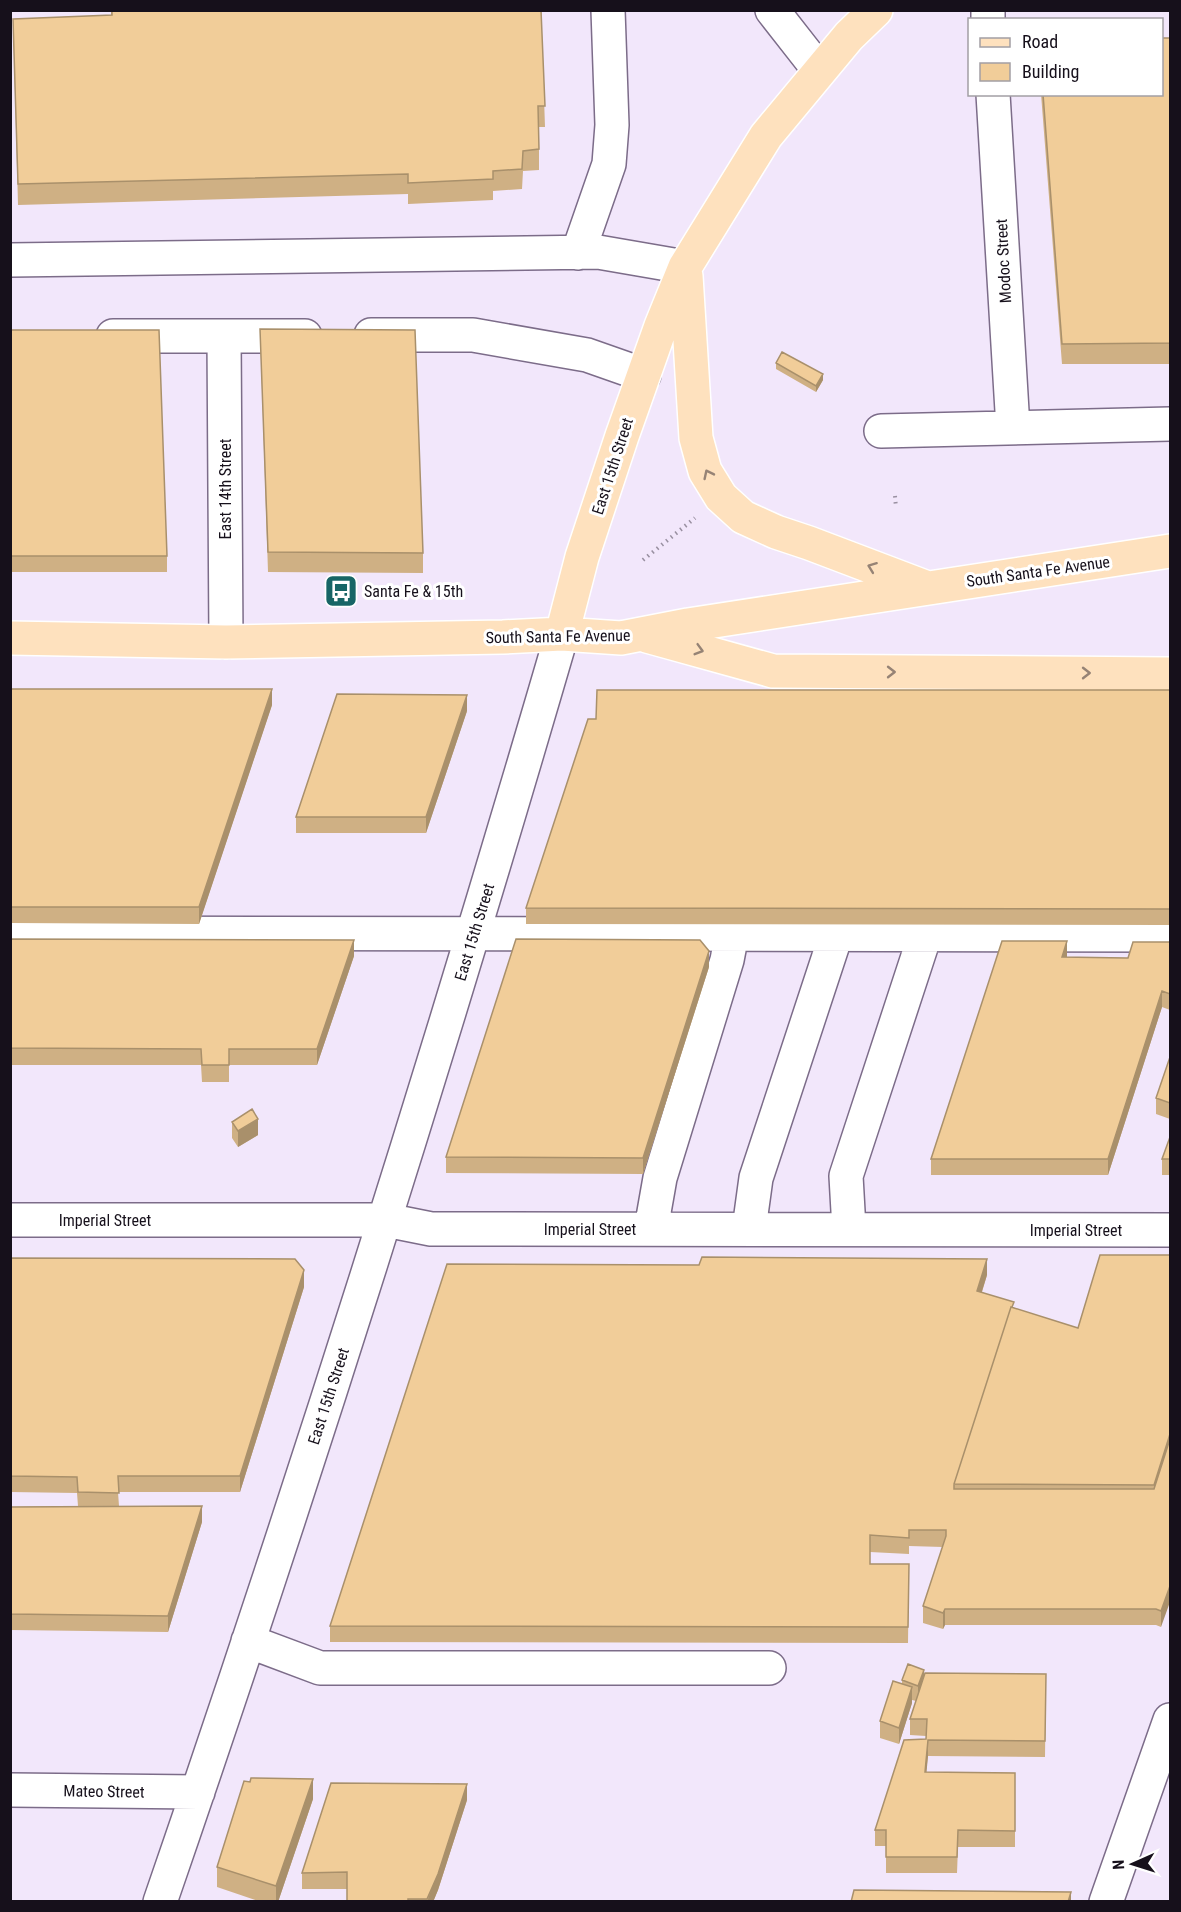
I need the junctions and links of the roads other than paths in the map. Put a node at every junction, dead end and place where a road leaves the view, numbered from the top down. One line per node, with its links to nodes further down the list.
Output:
1 (608, 10): 6 (street)
2 (772, 10): 4 (street)
3 (876, 10): 4 (main road, East 15th Street)
4 (819, 70): 8 (main road, East 15th Street)
5 (993, 96): 13 (street, Modoc Street)
6 (578, 253): 7 (street); 8 (street)
7 (10, 260)
8 (685, 267): 11 (main road, East 15th Street); 16 (main road, one-way to 8)
9 (79, 336): 10 (street)
10 (224, 336): 11 (street); 20 (street, East 14th Street)
11 (644, 375): 17 (main road, East 15th Street)
12 (1170, 424): 13 (street)
13 (1013, 428): 14 (street)
14 (881, 431)
15 (1170, 551): 16 (main road, South Santa Fe Avenue)
16 (927, 587): 18 (main road, South Santa Fe Avenue)
17 (562, 634): 18 (main road, South Santa Fe Avenue); 20 (main road, South Santa Fe Avenue); 23 (street, East 15th Street)
18 (642, 635): 21 (main road, one-way to 21)
19 (10, 638): 20 (main road, South Santa Fe Avenue)
20 (226, 642)
21 (1170, 674)
22 (10, 933): 23 (street)
23 (473, 933): 24 (street); 29 (street, East 15th Street)
24 (732, 934): 25 (street); 30 (street)
25 (836, 935): 26 (street); 31 (street)
26 (925, 935): 27 (street); 32 (street)
27 (1170, 936)
28 (10, 1220): 29 (street, Imperial Street)
29 (386, 1220): 30 (street, Imperial Street); 34 (street, East 15th Street)
30 (651, 1229): 31 (street, Imperial Street)
31 (749, 1229): 32 (street, Imperial Street)
32 (849, 1229): 33 (street, Imperial Street)
33 (1170, 1230)
34 (248, 1641): 35 (street); 38 (street, East 15th Street)
35 (769, 1668)
36 (1170, 1720): 40 (street)
37 (10, 1790): 38 (street, Mateo Street)
38 (198, 1792): 39 (street, East 15th Street)
39 (160, 1902)
40 (1106, 1902)

